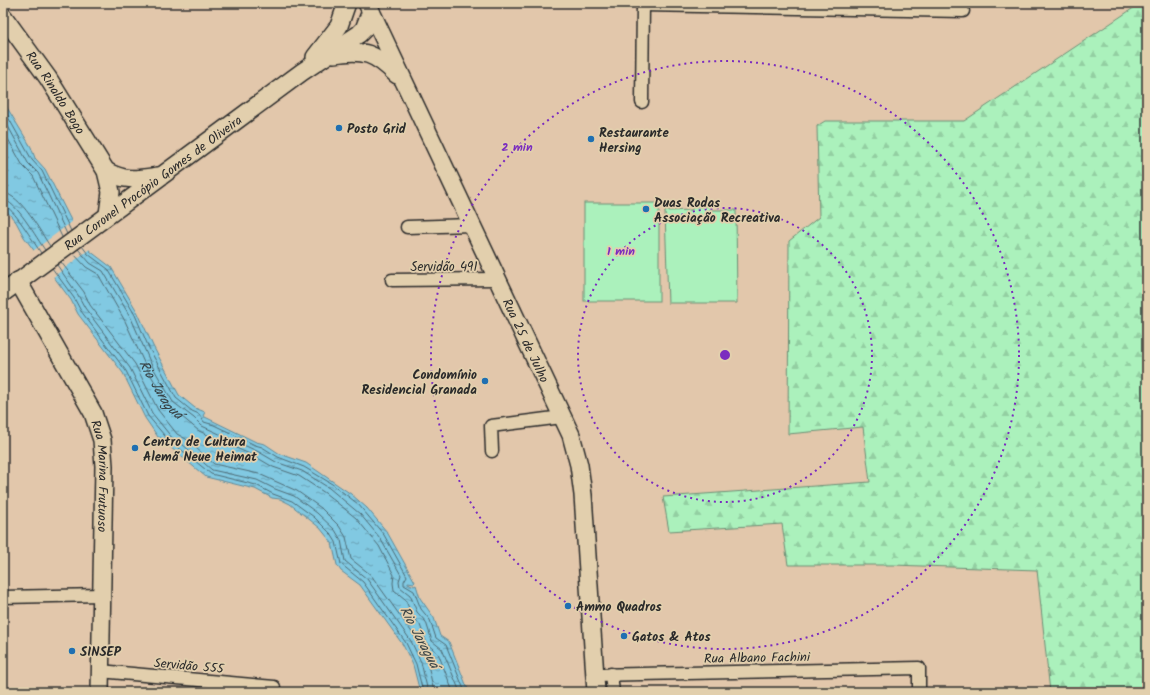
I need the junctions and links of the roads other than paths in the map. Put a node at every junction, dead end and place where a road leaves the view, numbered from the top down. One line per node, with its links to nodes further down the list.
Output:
1 (347, 3): 7 (main road, Rua Coronel Procópio Gomes de Oliveira)
2 (643, 4): 4 (street); 9 (street)
3 (369, 7): 6 (main road, Rua Coronel Procópio Gomes de Oliveira); 8 (main road, Rua 25 de Julho)
4 (963, 11)
5 (3, 16): 10 (main road, Rua Rinaldo Bogo)
6 (330, 54): 7 (main road, Rua Coronel Procópio Gomes de Oliveira); 8 (main road)
7 (302, 72): 11 (main road, Rua Coronel Procópio Gomes de Oliveira)
8 (404, 82): 13 (main road, Rua 25 de Julho)
9 (642, 102)
10 (106, 171): 11 (main road); 12 (main road, Rua Rinaldo Bogo)
11 (161, 176): 12 (main road, Rua Coronel Procópio Gomes de Oliveira)
12 (103, 218): 17 (main road, Rua Coronel Procópio Gomes de Oliveira)
13 (472, 226): 14 (street); 16 (main road, Rua 25 de Julho)
14 (407, 227)
15 (392, 280): 16 (street, Servidão 491)
16 (497, 280): 19 (main road, Rua 25 de Julho)
17 (18, 281): 18 (main road, Rua Coronel Procópio Gomes de Oliveira); 21 (main road, Rua Marina Frutuoso)
18 (3, 293)
19 (562, 417): 20 (street); 24 (main road, Rua 25 de Julho)
20 (492, 452)
21 (102, 595): 22 (street); 23 (main road, Rua Marina Frutuoso)
22 (3, 597)
23 (100, 671): 25 (street, Servidão 555); 26 (main road, Rua Marina Frutuoso)
24 (603, 674): 27 (main road, Rua 25 de Julho); 28 (street); 29 (street, Rua Albano Fachini)
25 (274, 687)
26 (100, 692)
27 (596, 692)
28 (613, 692)
29 (919, 692)

